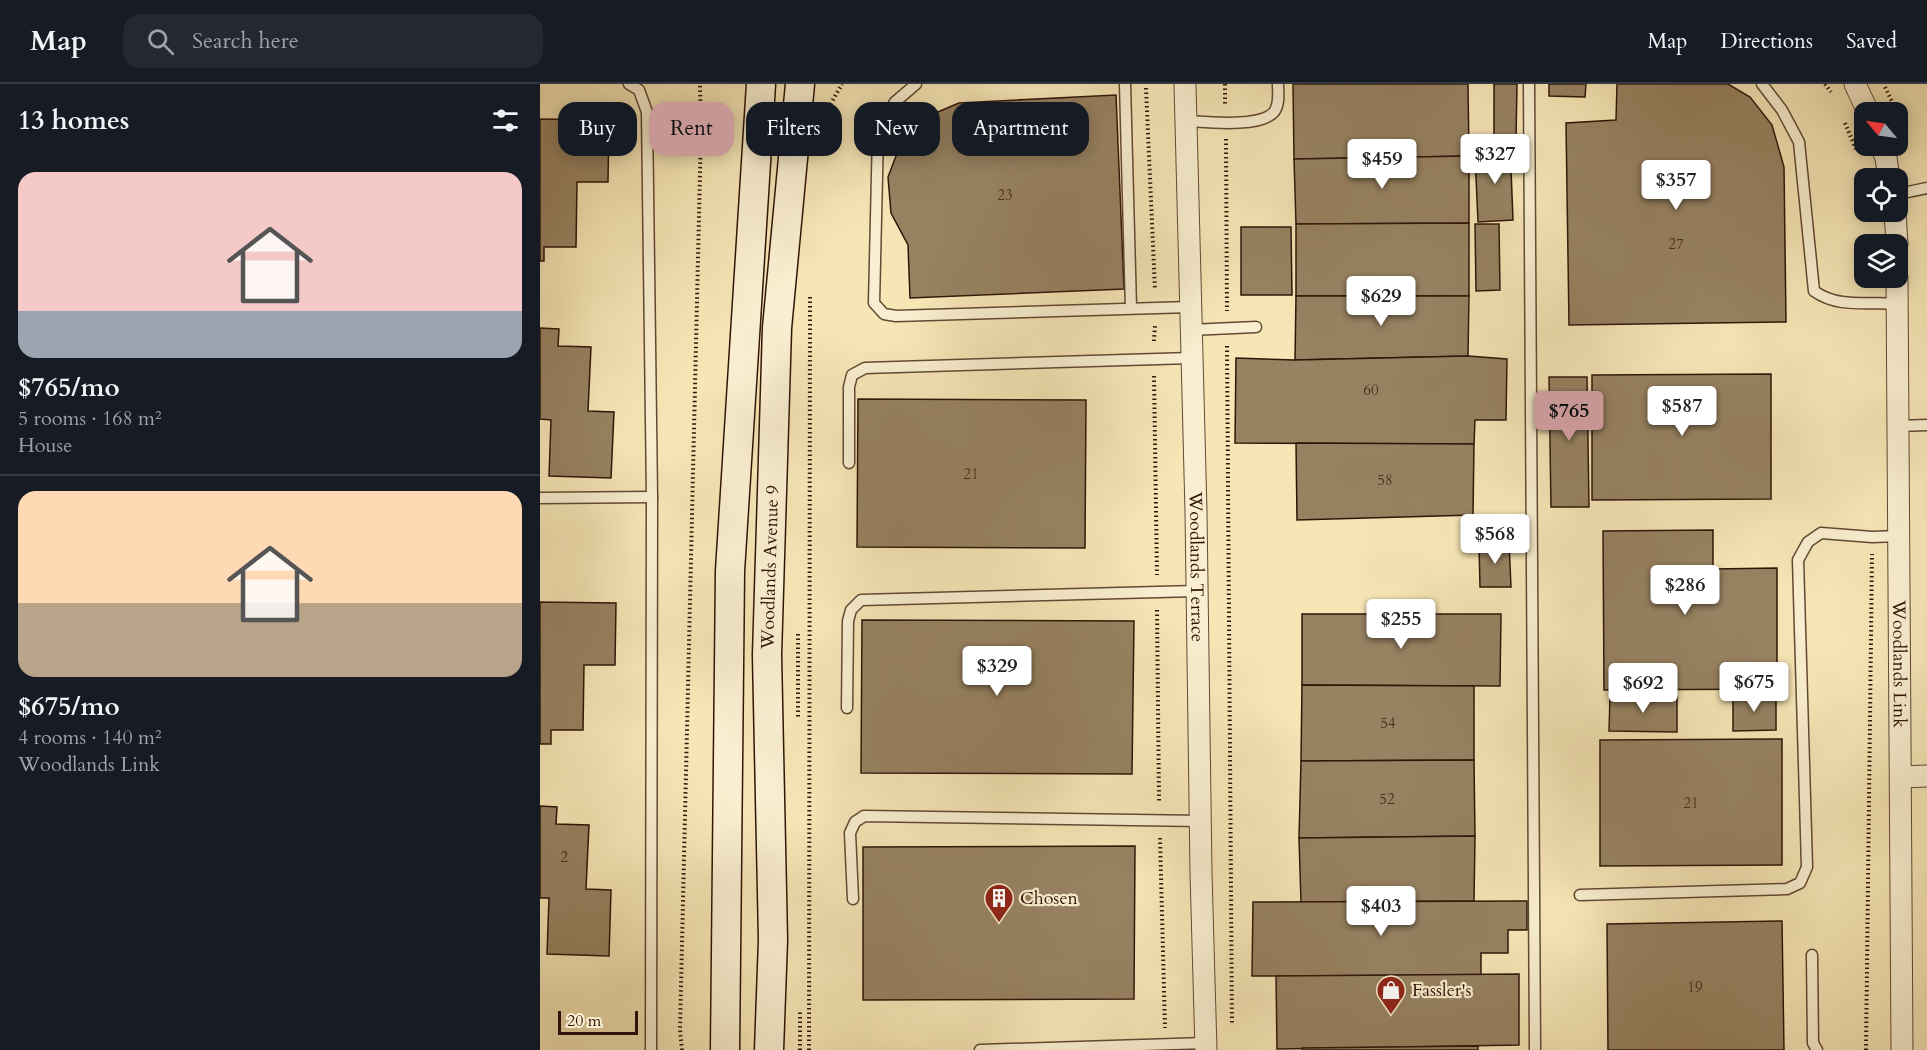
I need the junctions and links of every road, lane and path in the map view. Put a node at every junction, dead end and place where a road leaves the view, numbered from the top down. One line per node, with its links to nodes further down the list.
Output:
1 (629, 84): 43 (lane)
2 (700, 84): 65 (path)
3 (800, 84): 18 (main road, Woodlands Avenue 9)
4 (814, 84): 19 (main road)
5 (842, 84): 20 (path)
6 (916, 84): 33 (lane)
7 (1125, 84): 33 (lane)
8 (1146, 84): 34 (path)
9 (1185, 84): 23 (street, Woodlands Terrace)
10 (1225, 84): 24 (path)
11 (1278, 84): 24 (lane)
12 (1529, 84): 71 (lane)
13 (1762, 84): 31 (lane)
14 (1825, 84): 17 (path)
15 (1855, 84): 21 (street)
16 (760, 85): 66 (main road, Woodlands Avenue 9)
17 (1834, 95)
18 (798, 102)
19 (804, 102)
20 (832, 102)
21 (1863, 102)
22 (1843, 116): 26 (path)
23 (1186, 122): 24 (lane); 32 (street, Woodlands Terrace)
24 (1226, 122): 35 (path)
25 (792, 156): 67 (main road, Woodlands Avenue 9)
26 (1858, 157)
27 (1927, 188): 28 (lane)
28 (1908, 192)
29 (1897, 288): 31 (street, Woodlands Link)
30 (810, 293): 69 (path)
31 (1898, 304): 41 (street, Woodlands Link)
32 (1190, 307): 34 (lane); 37 (street, Woodlands Terrace)
33 (1131, 308): 34 (lane)
34 (1155, 308): 39 (path)
35 (1227, 327): 36 (lane); 37 (lane); 60 (path)
36 (1257, 327)
37 (1190, 330): 38 (street, Woodlands Terrace)
38 (1191, 358): 39 (lane); 47 (street, Woodlands Terrace)
39 (1154, 359): 42 (lane); 48 (path)
40 (1927, 425): 41 (lane)
41 (1898, 426): 45 (street, Woodlands Link)
42 (849, 463)
43 (652, 497): 44 (lane); 64 (lane)
44 (540, 498)
45 (1899, 536): 46 (lane); 53 (street, Woodlands Link)
46 (1872, 537): 56 (lane); 73 (path)
47 (1196, 591): 48 (lane); 55 (street, Woodlands Terrace)
48 (1157, 592): 50 (lane); 54 (path)
49 (798, 631): 51 (path)
50 (847, 708)
51 (798, 725)
52 (1927, 776): 53 (street)
53 (1901, 777): 74 (street, Woodlands Link)
54 (1160, 820): 55 (lane); 57 (lane); 61 (path)
55 (1201, 821): 62 (street, Woodlands Terrace)
56 (1580, 894)
57 (853, 898)
58 (1812, 955): 72 (lane)
59 (800, 1006): 68 (path)
60 (1232, 1032)
61 (1165, 1044): 62 (lane); 63 (lane)
62 (1206, 1047)
63 (1129, 1048): 70 (lane)
64 (651, 1050)
65 (682, 1050)
66 (725, 1050)
67 (769, 1050)
68 (800, 1050)
69 (809, 1050)
70 (980, 1050)
71 (1535, 1050)
72 (1816, 1050)
73 (1866, 1050)
74 (1902, 1050)

